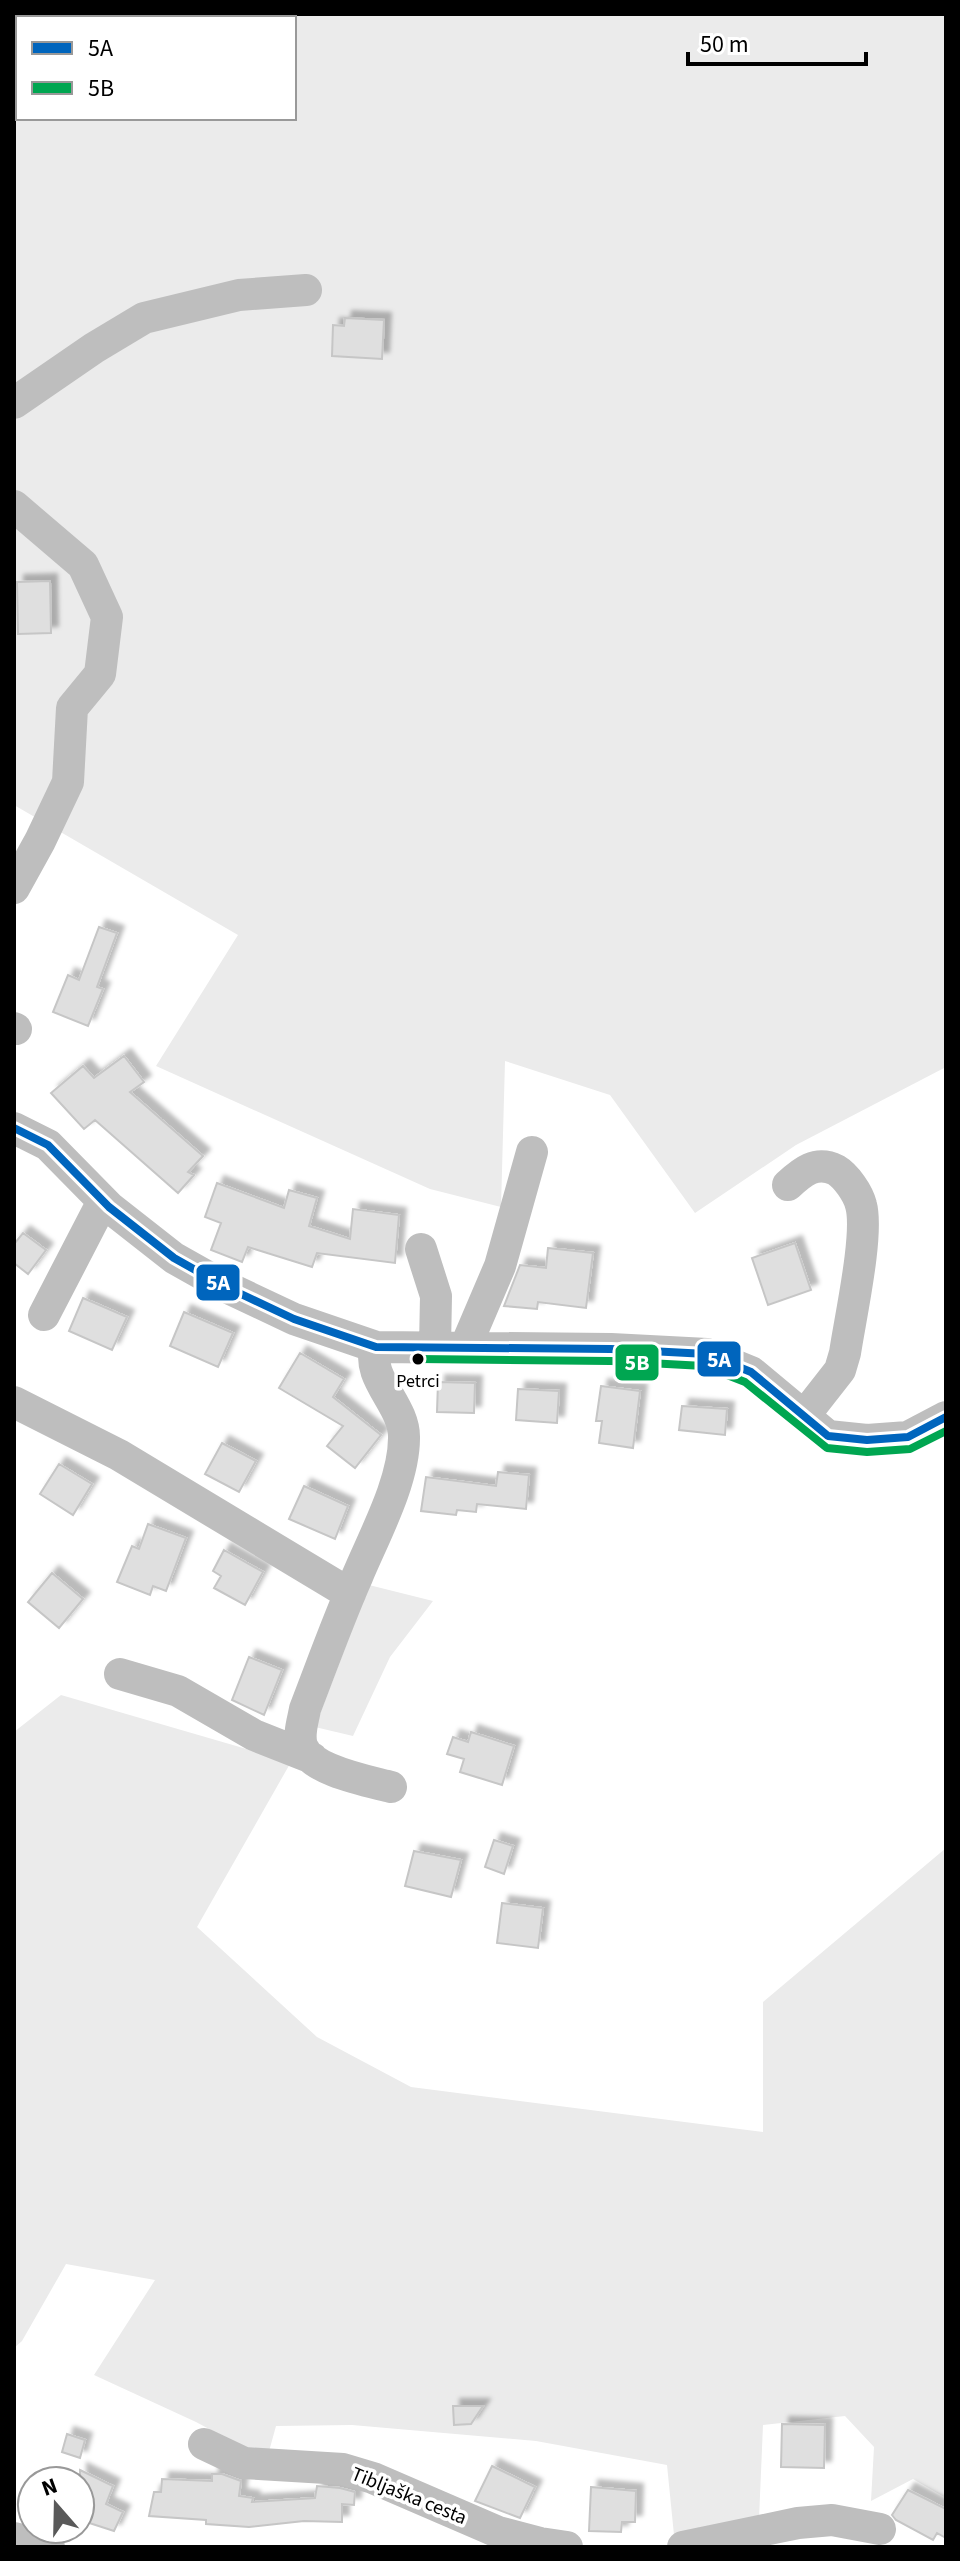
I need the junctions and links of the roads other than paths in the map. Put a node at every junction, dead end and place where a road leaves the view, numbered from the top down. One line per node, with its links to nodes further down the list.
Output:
1 (306, 290): 2 (street)
2 (14, 403)
3 (14, 506): 4 (street)
4 (14, 888)
5 (14, 1128): 8 (street)
6 (532, 1152): 11 (street)
7 (788, 1185): 13 (street)
8 (103, 1201): 10 (street); 11 (street)
9 (421, 1249): 11 (street)
10 (44, 1315)
11 (421, 1347): 13 (street); 15 (street)
12 (14, 1402): 15 (street)
13 (804, 1416): 14 (street)
14 (946, 1417)
15 (350, 1594): 17 (street)
16 (120, 1674): 17 (street)
17 (312, 1758): 18 (street)
18 (391, 1787)
19 (204, 2444): 24 (street, Tibljaška cesta)
20 (798, 2523): 21 (street); 25 (street); 26 (street)
21 (880, 2529)
22 (14, 2538): 23 (street)
23 (49, 2547)
24 (567, 2547)
25 (683, 2547)
26 (776, 2547)

